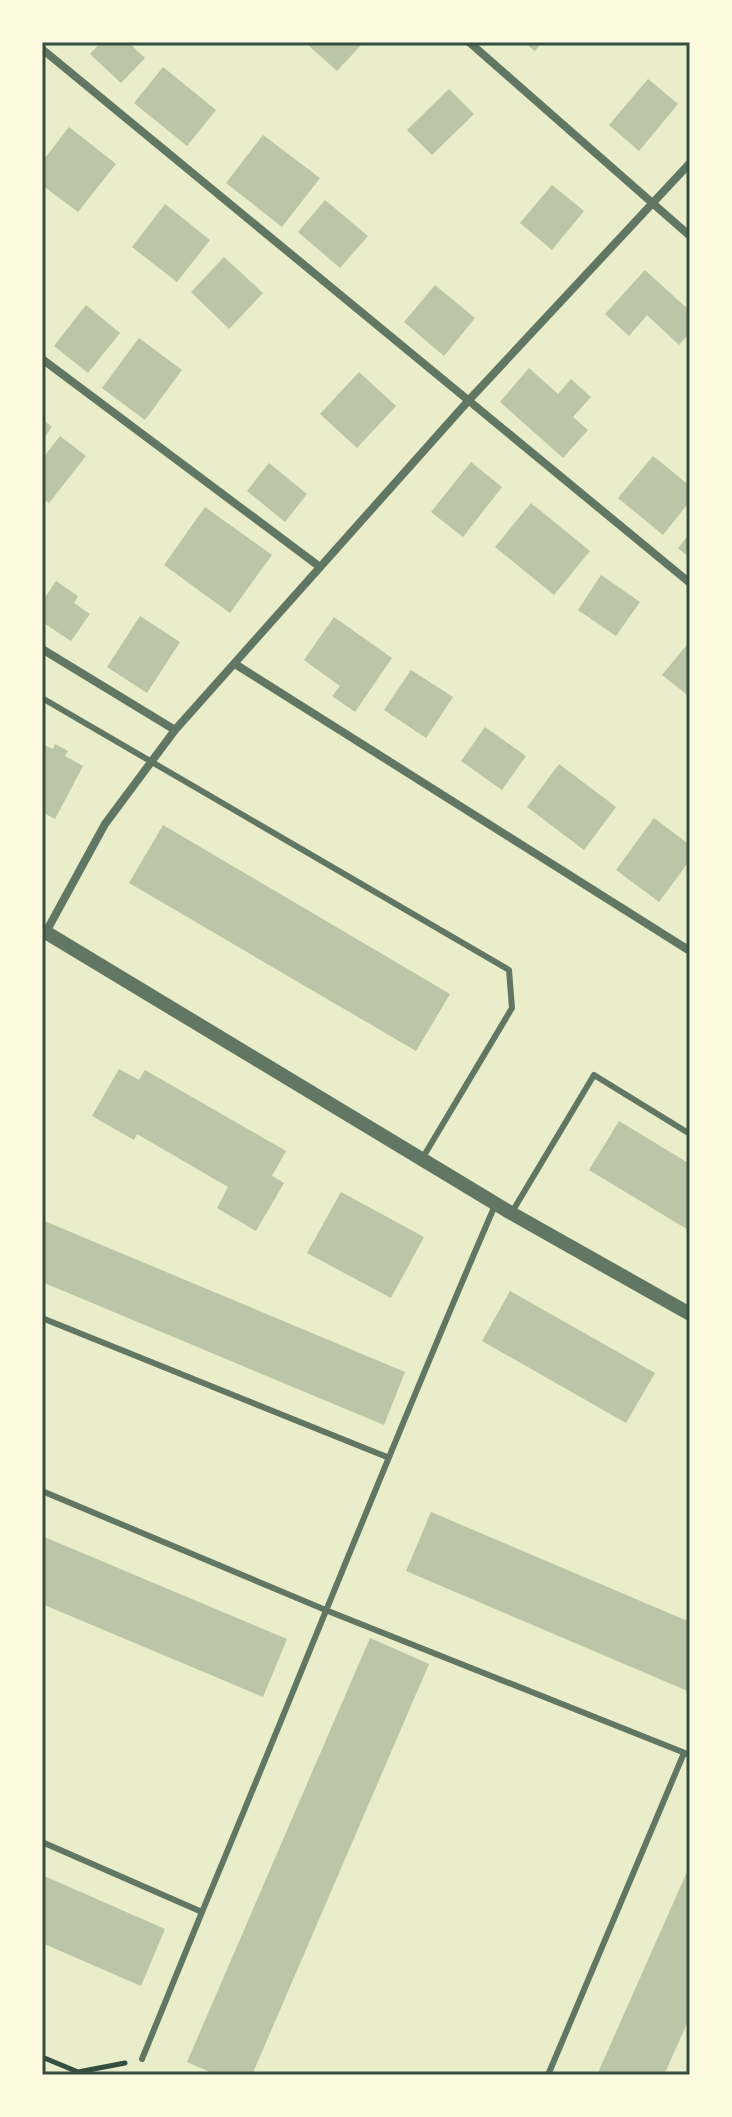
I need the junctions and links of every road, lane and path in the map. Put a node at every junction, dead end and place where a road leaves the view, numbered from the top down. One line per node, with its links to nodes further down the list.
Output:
1 (469, 42): 4 (street)
2 (42, 49): 7 (street)
3 (690, 163): 4 (street)
4 (655, 204): 5 (street); 7 (street)
5 (690, 236)
6 (42, 359): 8 (street)
7 (469, 400): 8 (street); 9 (street)
8 (320, 567): 11 (street)
9 (690, 583)
10 (42, 649): 13 (street)
11 (235, 664): 13 (street); 16 (street)
12 (42, 698): 14 (lane)
13 (175, 730): 14 (street)
14 (149, 762): 15 (street); 18 (lane)
15 (44, 931): 18 (street)
16 (690, 951)
17 (690, 1134): 20 (lane)
18 (422, 1159): 19 (street)
19 (496, 1203): 20 (street); 23 (lane)
20 (511, 1213): 21 (street)
21 (690, 1314)
22 (42, 1318): 23 (lane)
23 (387, 1457): 25 (lane)
24 (42, 1491): 25 (lane)
25 (328, 1611): 26 (lane); 28 (lane)
26 (687, 1754): 33 (lane)
27 (42, 1842): 28 (lane)
28 (202, 1912): 30 (lane)
29 (42, 2057): 31 (path)
30 (142, 2059): 31 (path)
31 (111, 2065): 32 (path)
32 (122, 2070)
33 (548, 2075)

